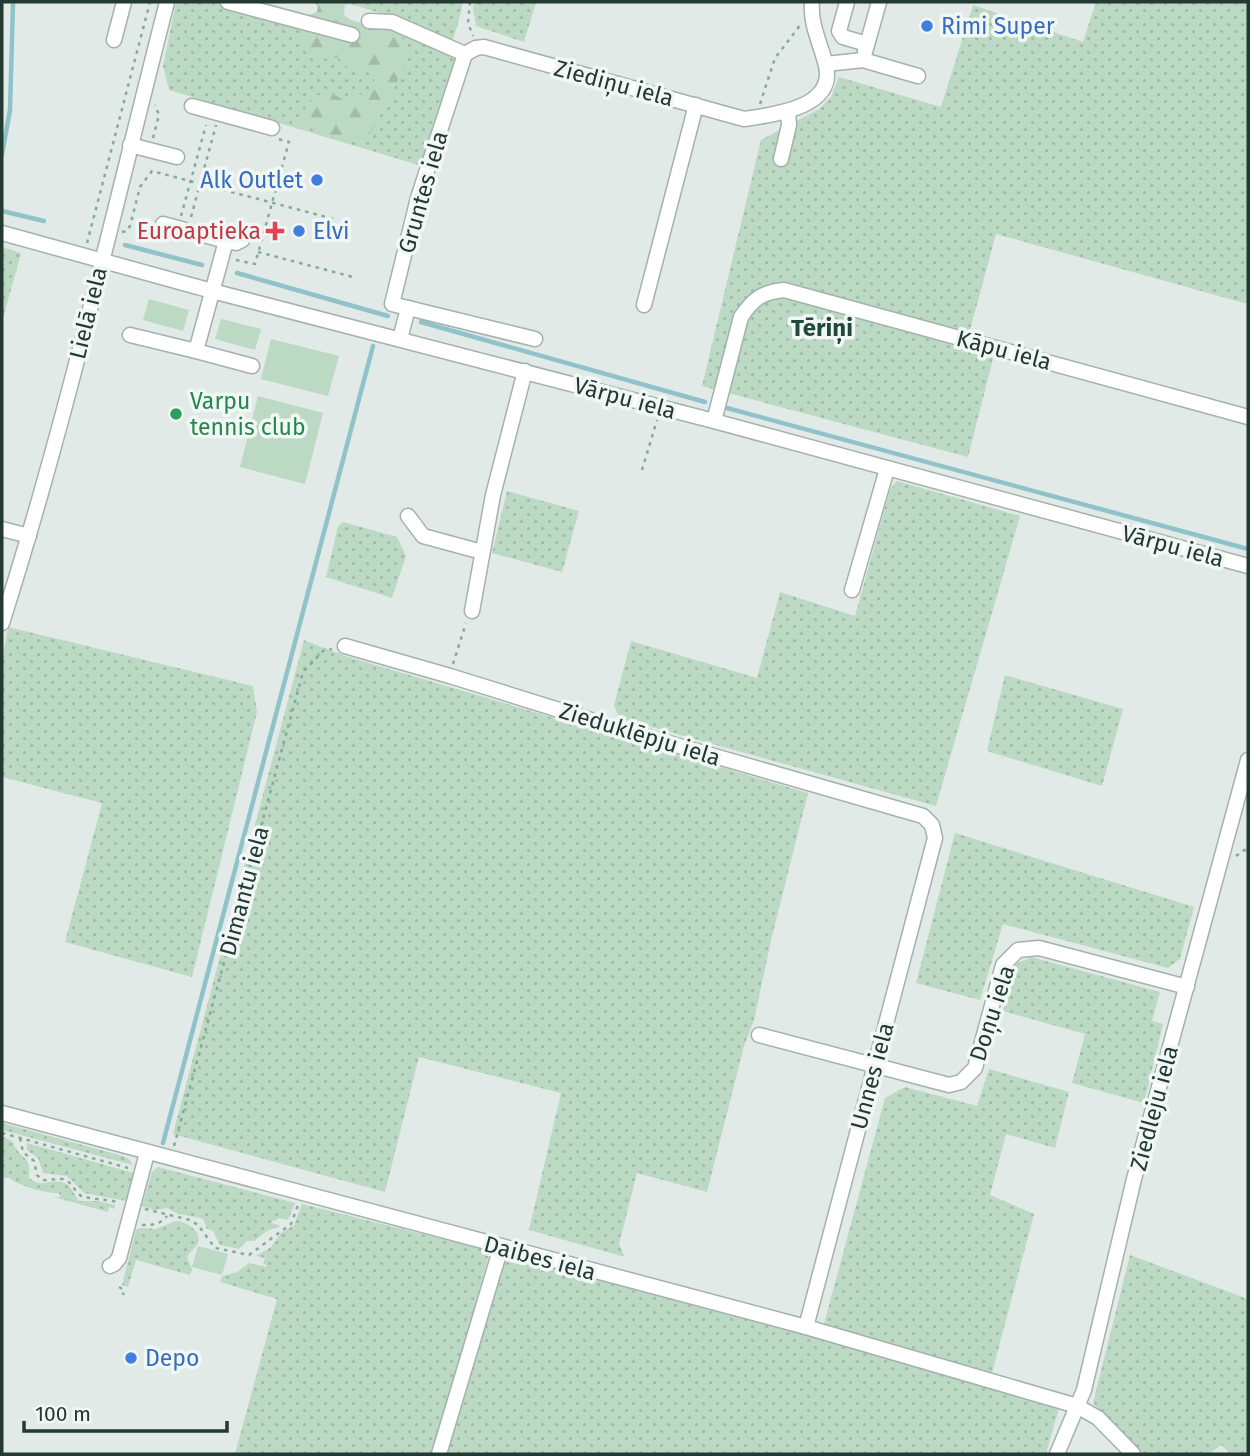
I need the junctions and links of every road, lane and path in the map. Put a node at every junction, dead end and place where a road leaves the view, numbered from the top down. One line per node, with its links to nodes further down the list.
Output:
1 (124, 2): 12 (street)
2 (149, 2): 34 (path)
3 (167, 2): 18 (street, Lielā iela)
4 (228, 2): 11 (street)
5 (470, 2): 14 (path)
6 (812, 2): 10 (street)
7 (847, 2): 13 (street)
8 (879, 2): 13 (street)
9 (369, 21): 14 (street, Ziediņu iela)
10 (813, 22): 16 (street); 23 (path)
11 (352, 35)
12 (114, 40)
13 (867, 44): 15 (street)
14 (475, 50): 20 (street, Ziediņu iela); 47 (street, Gruntes iela)
15 (863, 60): 16 (street); 17 (street)
16 (826, 64): 21 (street)
17 (918, 76)
18 (142, 99): 25 (street, Lielā iela); 26 (path)
19 (192, 106): 22 (street)
20 (696, 106): 23 (street, Ziediņu iela); 46 (street)
21 (788, 112): 23 (street); 28 (street)
22 (214, 113): 24 (street); 30 (path); 31 (path)
23 (750, 118)
24 (271, 133): 32 (path)
25 (130, 145): 26 (street); 36 (street, Lielā iela)
26 (150, 150): 27 (street); 29 (path)
27 (177, 157)
28 (781, 159)
29 (152, 171): 30 (path); 36 (path)
30 (191, 181): 31 (path); 35 (path)
31 (200, 184): 32 (path); 35 (path)
32 (272, 203): 33 (path); 40 (path)
33 (334, 219)
34 (91, 224): 36 (path); 41 (path)
35 (176, 227): 39 (street)
36 (108, 229): 42 (street, Lielā iela)
37 (2, 233): 41 (street, Vārpu iela)
38 (242, 240): 39 (street)
39 (226, 241): 45 (street)
40 (258, 252): 43 (path); 44 (path)
41 (84, 255): 42 (street, Vārpu iela)
42 (101, 260): 45 (street, Vārpu iela); 61 (street, Lielā iela)
43 (230, 261)
44 (353, 277)
45 (212, 291): 49 (street, Vārpu iela); 51 (street)
46 (644, 305)
47 (408, 308): 49 (street); 50 (street)
48 (130, 335): 51 (street)
49 (400, 339): 53 (street, Vārpu iela)
50 (535, 339)
51 (196, 351): 52 (street)
52 (252, 366)
53 (525, 372): 54 (street, Vārpu iela); 62 (street)
54 (660, 408): 56 (street, Vārpu iela); 58 (path)
55 (1248, 417): 56 (street, Kāpu iela)
56 (714, 421): 57 (street, Vārpu iela)
57 (887, 469): 63 (street, Vārpu iela); 64 (street)
58 (642, 470)
59 (408, 516): 62 (street)
60 (2, 529): 61 (street)
61 (29, 536): 66 (street, Lielā iela)
62 (482, 552): 65 (street)
63 (1248, 566)
64 (852, 590)
65 (472, 611): 68 (path)
66 (2, 623)
67 (345, 646): 68 (street, Zieduklēpju iela); 79 (path, Dimantu iela)
68 (450, 676): 71 (street, Zieduklēpju iela)
69 (1248, 760): 70 (street, Ziedleju iela)
70 (1246, 778): 72 (street, Ziedleju iela)
71 (932, 825): 74 (street, Unnes iela)
72 (1188, 987): 74 (street, Doņu iela); 91 (street, Ziedleju iela)
73 (759, 1035): 74 (street, Doņu iela)
74 (874, 1065): 90 (street, Unnes iela)
75 (2, 1113): 78 (street, Daibes iela)
76 (2, 1133): 77 (path)
77 (20, 1138): 80 (path); 82 (path)
78 (147, 1153): 79 (street, Daibes iela); 87 (street)
79 (171, 1159): 81 (street, Daibes iela)
80 (135, 1170)
81 (299, 1194): 84 (path); 86 (street, Daibes iela)
82 (126, 1204)
83 (140, 1208): 84 (path)
84 (168, 1214): 85 (path)
85 (135, 1225)
86 (501, 1247): 90 (street, Daibes iela); 92 (street)
87 (110, 1266)
88 (119, 1287): 89 (path)
89 (123, 1295)
90 (806, 1328): 91 (street, Daibes iela)
91 (1077, 1406): 93 (street, Ziedleju iela); 94 (street, Daibes iela)
92 (439, 1454)
93 (1057, 1454)
94 (1133, 1454)

